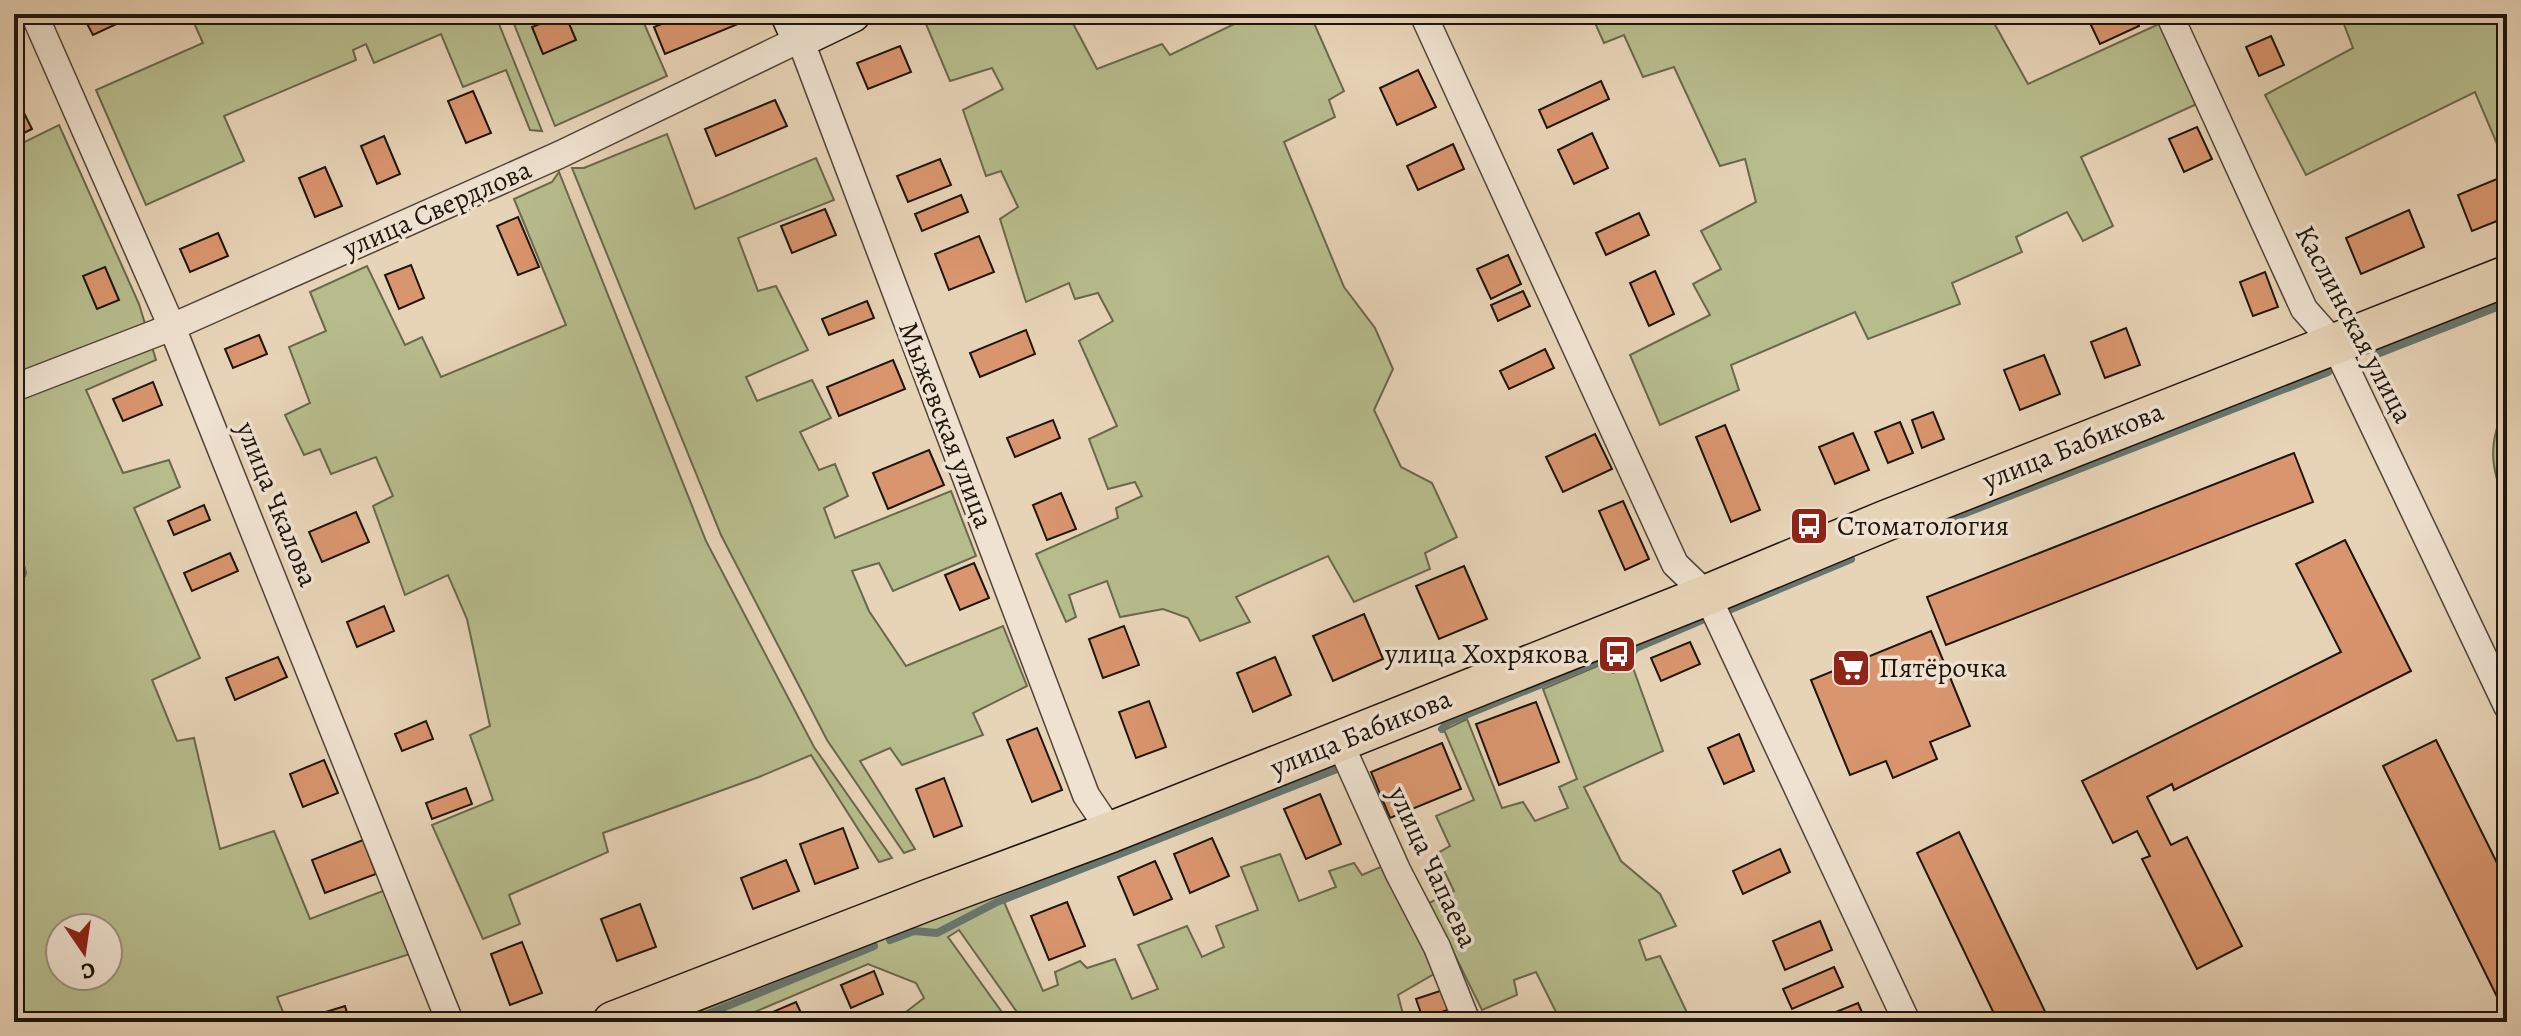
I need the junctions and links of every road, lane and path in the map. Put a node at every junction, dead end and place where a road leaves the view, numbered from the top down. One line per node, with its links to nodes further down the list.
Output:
1 (34, 14): 7 (street, улица Чкалова)
2 (852, 14): 5 (street, улица Свердлова)
3 (1423, 14): 10 (street)
4 (2169, 14): 8 (street, Каслинская улица)
5 (794, 26): 7 (street, улица Свердлова); 13 (street, Мыжевская улица)
6 (2507, 276): 8 (main road, улица Бабикова)
7 (172, 327): 9 (street, улица Свердлова); 14 (street, улица Чкалова)
8 (2334, 343): 10 (main road, улица Бабикова); 11 (street, Каслинская улица)
9 (14, 388)
10 (1707, 595): 12 (main road, улица Бабикова); 17 (street)
11 (2507, 706)
12 (1339, 741): 13 (main road, улица Бабикова); 16 (street, улица Чапаева)
13 (1111, 832): 15 (main road, улица Бабикова)
14 (450, 1022)
15 (613, 1022)
16 (1467, 1022)
17 (1907, 1022)

